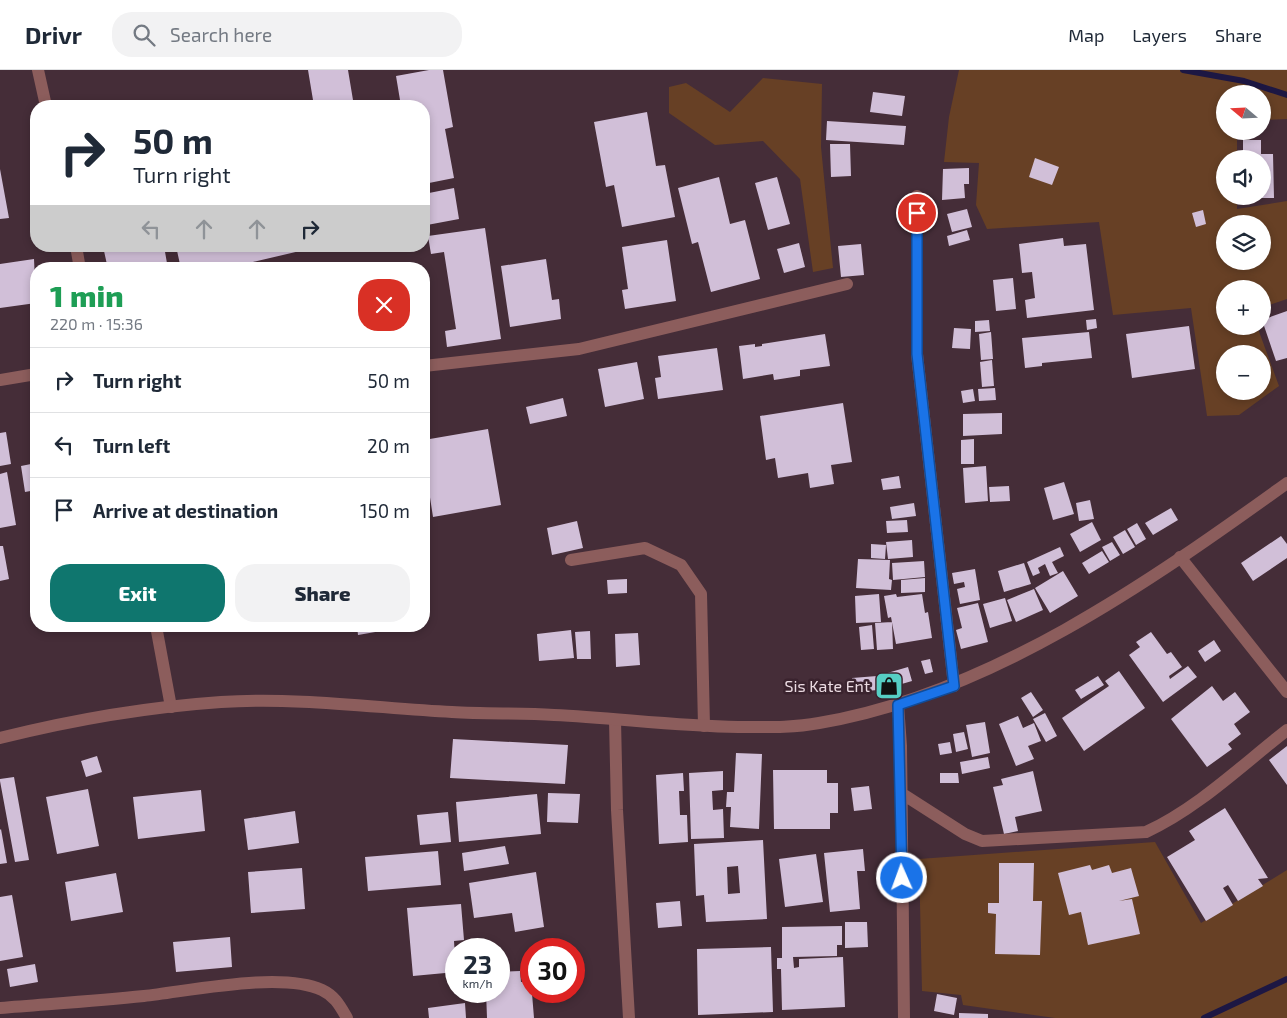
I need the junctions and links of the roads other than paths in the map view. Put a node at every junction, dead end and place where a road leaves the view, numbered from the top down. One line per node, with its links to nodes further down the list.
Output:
1 (38, 70): 2 (street)
2 (45, 100)
3 (917, 196): 12 (street)
4 (847, 284): 5 (street)
5 (430, 365)
6 (30, 375): 7 (street)
7 (0, 380)
8 (1287, 483): 9 (street)
9 (1180, 557): 12 (street); 13 (street)
10 (571, 560): 17 (street)
11 (157, 632): 15 (street)
12 (954, 686): 14 (street)
13 (1287, 692)
14 (898, 705): 17 (street); 20 (street)
15 (172, 707): 16 (street); 19 (street)
16 (615, 720): 17 (street); 23 (street)
17 (704, 726)
18 (1287, 730): 20 (street)
19 (0, 738)
20 (901, 793): 24 (street)
21 (0, 1008): 22 (street)
22 (347, 1018)
23 (629, 1018)
24 (904, 1018)

